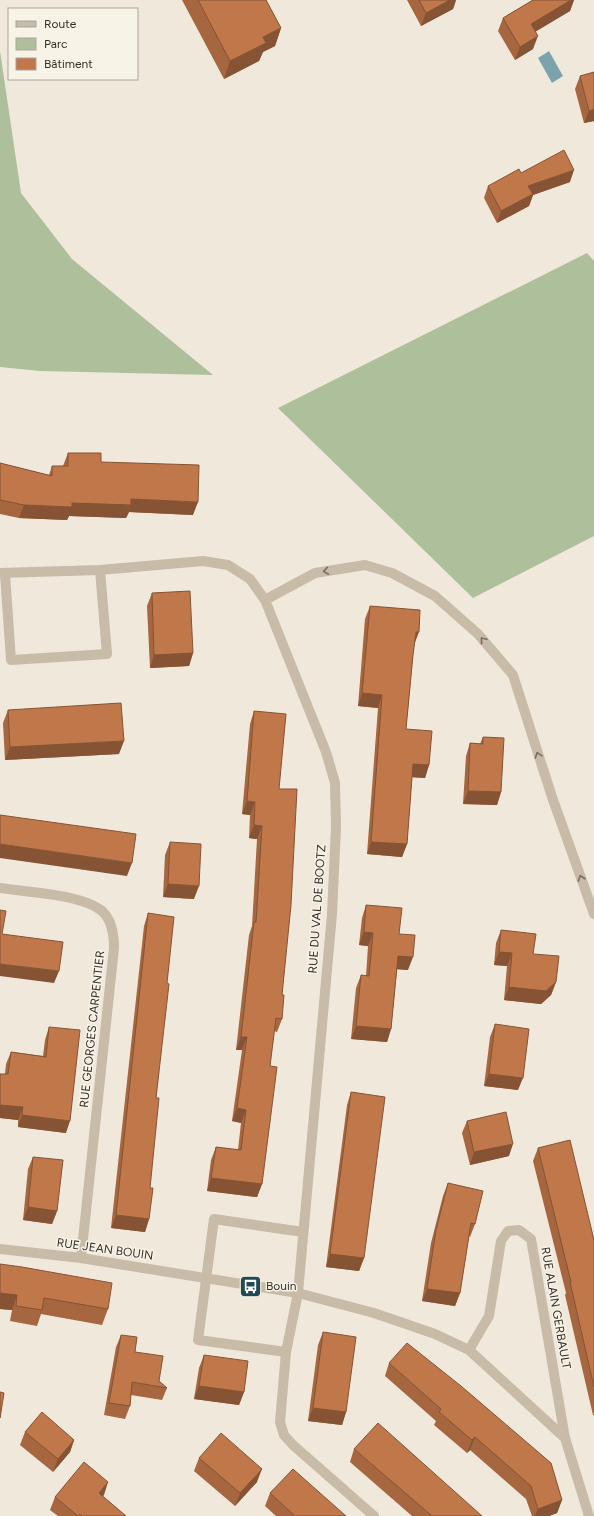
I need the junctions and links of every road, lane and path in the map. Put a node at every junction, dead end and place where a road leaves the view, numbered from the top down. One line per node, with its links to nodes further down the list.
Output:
1 (100, 570): 2 (street, RUE DU VAL DE BOOTZ); 2 (street); 3 (street, RUE DU VAL DE BOOTZ)
2 (3, 574)
3 (265, 600): 5 (street, one-way to 3); 6 (street, RUE DU VAL DE BOOTZ)
4 (0, 888): 8 (street, RUE GEORGES CARPENTIER)
5 (594, 914)
6 (303, 1232): 9 (street); 10 (street, RUE DU VAL DE BOOTZ)
7 (0, 1248): 8 (street, RUE JEAN BOUIN)
8 (81, 1258): 9 (street, RUE JEAN BOUIN)
9 (206, 1278): 10 (street, RUE JEAN BOUIN); 12 (street)
10 (298, 1293): 11 (street); 12 (street, RUE DU VAL DE BOOTZ)
11 (469, 1350): 13 (street); 13 (street, RUE ALAIN GERBAULT)
12 (286, 1352): 14 (street, RUE DU VAL DE BOOTZ)
13 (565, 1438): 15 (street, RUE ALAIN GERBAULT)
14 (374, 1516)
15 (589, 1516)

